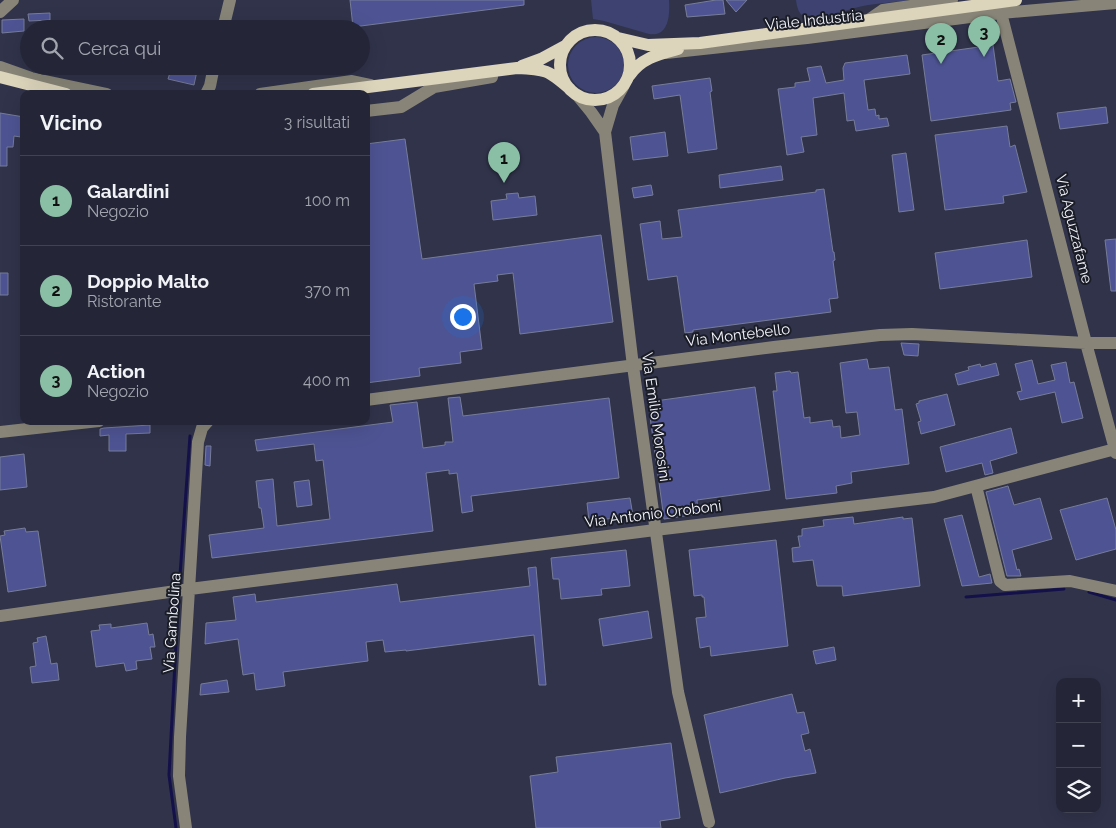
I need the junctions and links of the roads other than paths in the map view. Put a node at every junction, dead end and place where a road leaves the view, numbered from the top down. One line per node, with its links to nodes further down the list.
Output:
1 (13, 0): 7 (street)
2 (230, 0): 9 (street)
3 (952, 0): 8 (street)
4 (1016, 0): 6 (main road)
5 (1116, 3): 6 (street)
6 (1001, 7): 8 (main road, Viale Industria); 13 (street, Viale Industria); 30 (street, Via Aguzzafame)
7 (0, 12)
8 (870, 19): 11 (main road, Viale Industria)
9 (225, 20)
10 (618, 38): 11 (main road, Viale Industria); 12 (main road, Viale Industria); 20 (main road)
11 (700, 43): 13 (main road, Viale Industria)
12 (565, 46): 15 (main road, Viale Industria); 27 (main road)
13 (659, 54): 20 (main road, Viale Industria)
14 (0, 67): 16 (street)
15 (517, 68): 21 (main road, Viale Industria); 27 (main road, Viale Industria); 28 (street)
16 (20, 74)
17 (23, 75): 23 (street)
18 (213, 75): 24 (street)
19 (0, 77): 22 (main road)
20 (626, 82): 27 (main road, Viale Industria); 29 (street, Via Emilio Morosini)
21 (374, 86): 25 (street); 26 (main road, Viale Industria)
22 (50, 90)
23 (88, 90)
24 (210, 90)
25 (291, 90)
26 (344, 90)
27 (573, 92): 29 (street, Via Emilio Morosini)
28 (370, 110)
29 (605, 132): 32 (street, Via Emilio Morosini)
30 (1086, 343): 31 (street, Via Montebello); 32 (street, Via Montebello); 39 (street, Via Aguzzafame)
31 (1116, 343)
32 (632, 366): 33 (street, Via Montebello); 41 (street, Via Emilio Morosini)
33 (370, 399)
34 (63, 425): 37 (street)
35 (196, 425): 38 (street)
36 (205, 425): 38 (street, Via Gambolina)
37 (0, 432)
38 (198, 442): 42 (street, Via Gambolina)
39 (1116, 451): 40 (street, Via Antonio Oroboni)
40 (976, 486): 41 (street, Via Antonio Oroboni); 43 (street)
41 (655, 530): 42 (street, Via Antonio Oroboni); 45 (street, Via Emilio Morosini)
42 (190, 589): 44 (street, Via Antonio Oroboni); 46 (street, Via Gambolina)
43 (1116, 590)
44 (0, 616)
45 (709, 822)
46 (186, 828)

